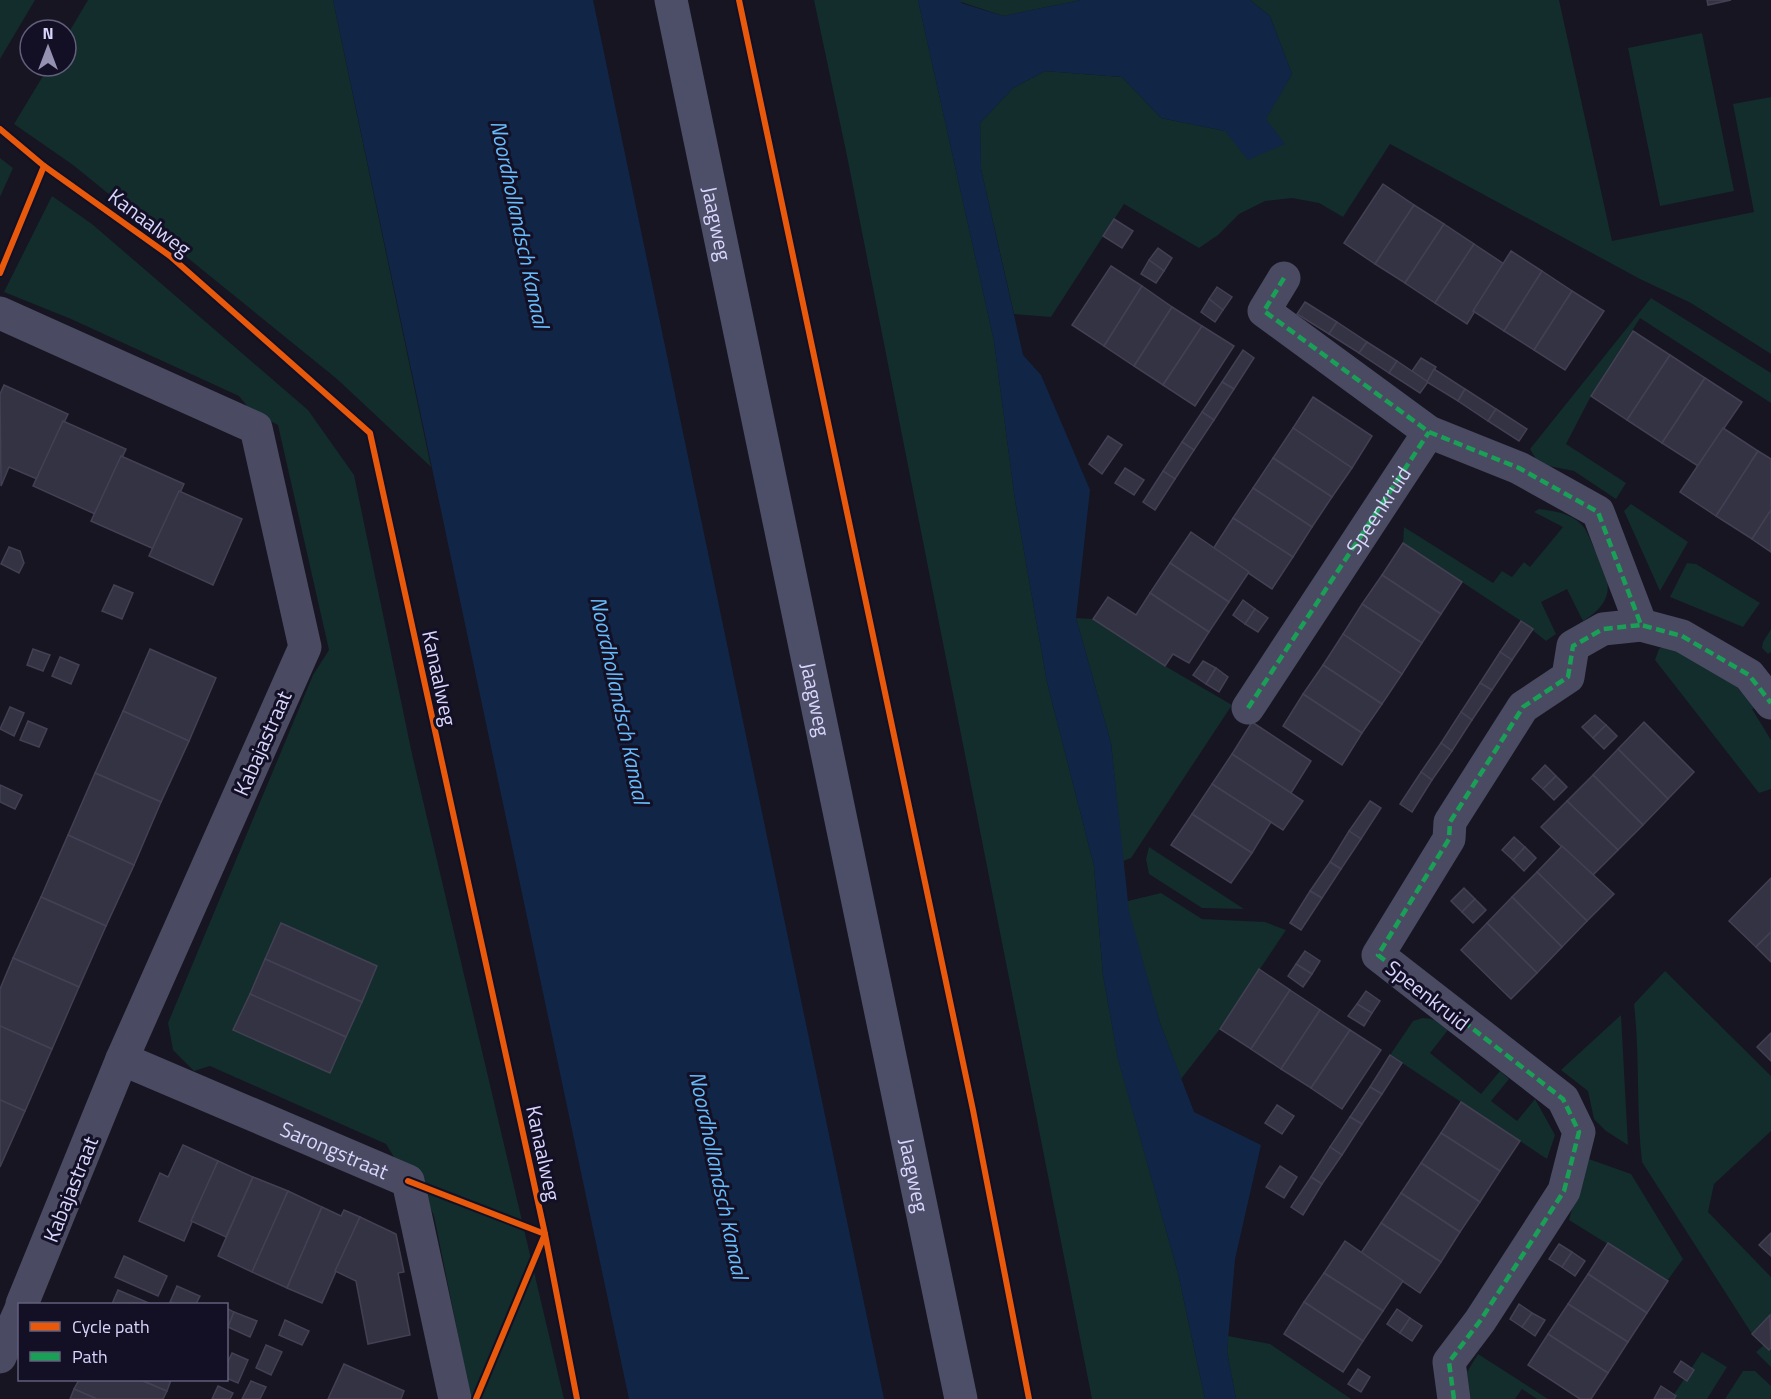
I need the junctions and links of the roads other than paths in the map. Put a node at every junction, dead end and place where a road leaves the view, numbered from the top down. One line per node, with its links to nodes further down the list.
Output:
1 (671, 0): 13 (main road, Jaagweg)
2 (1284, 278): 4 (street)
3 (0, 313): 8 (street, Kabajastraat)
4 (1429, 432): 5 (street); 7 (street, Speenkruid)
5 (1641, 626): 6 (street, Speenkruid); 14 (street, Speenkruid)
6 (1771, 703)
7 (1248, 708)
8 (122, 1059): 9 (street, Kabajastraat); 12 (street, Sarongstraat)
9 (23, 1303)
10 (18, 1316): 11 (street)
11 (0, 1357)
12 (455, 1399)
13 (961, 1399)
14 (1454, 1399)

